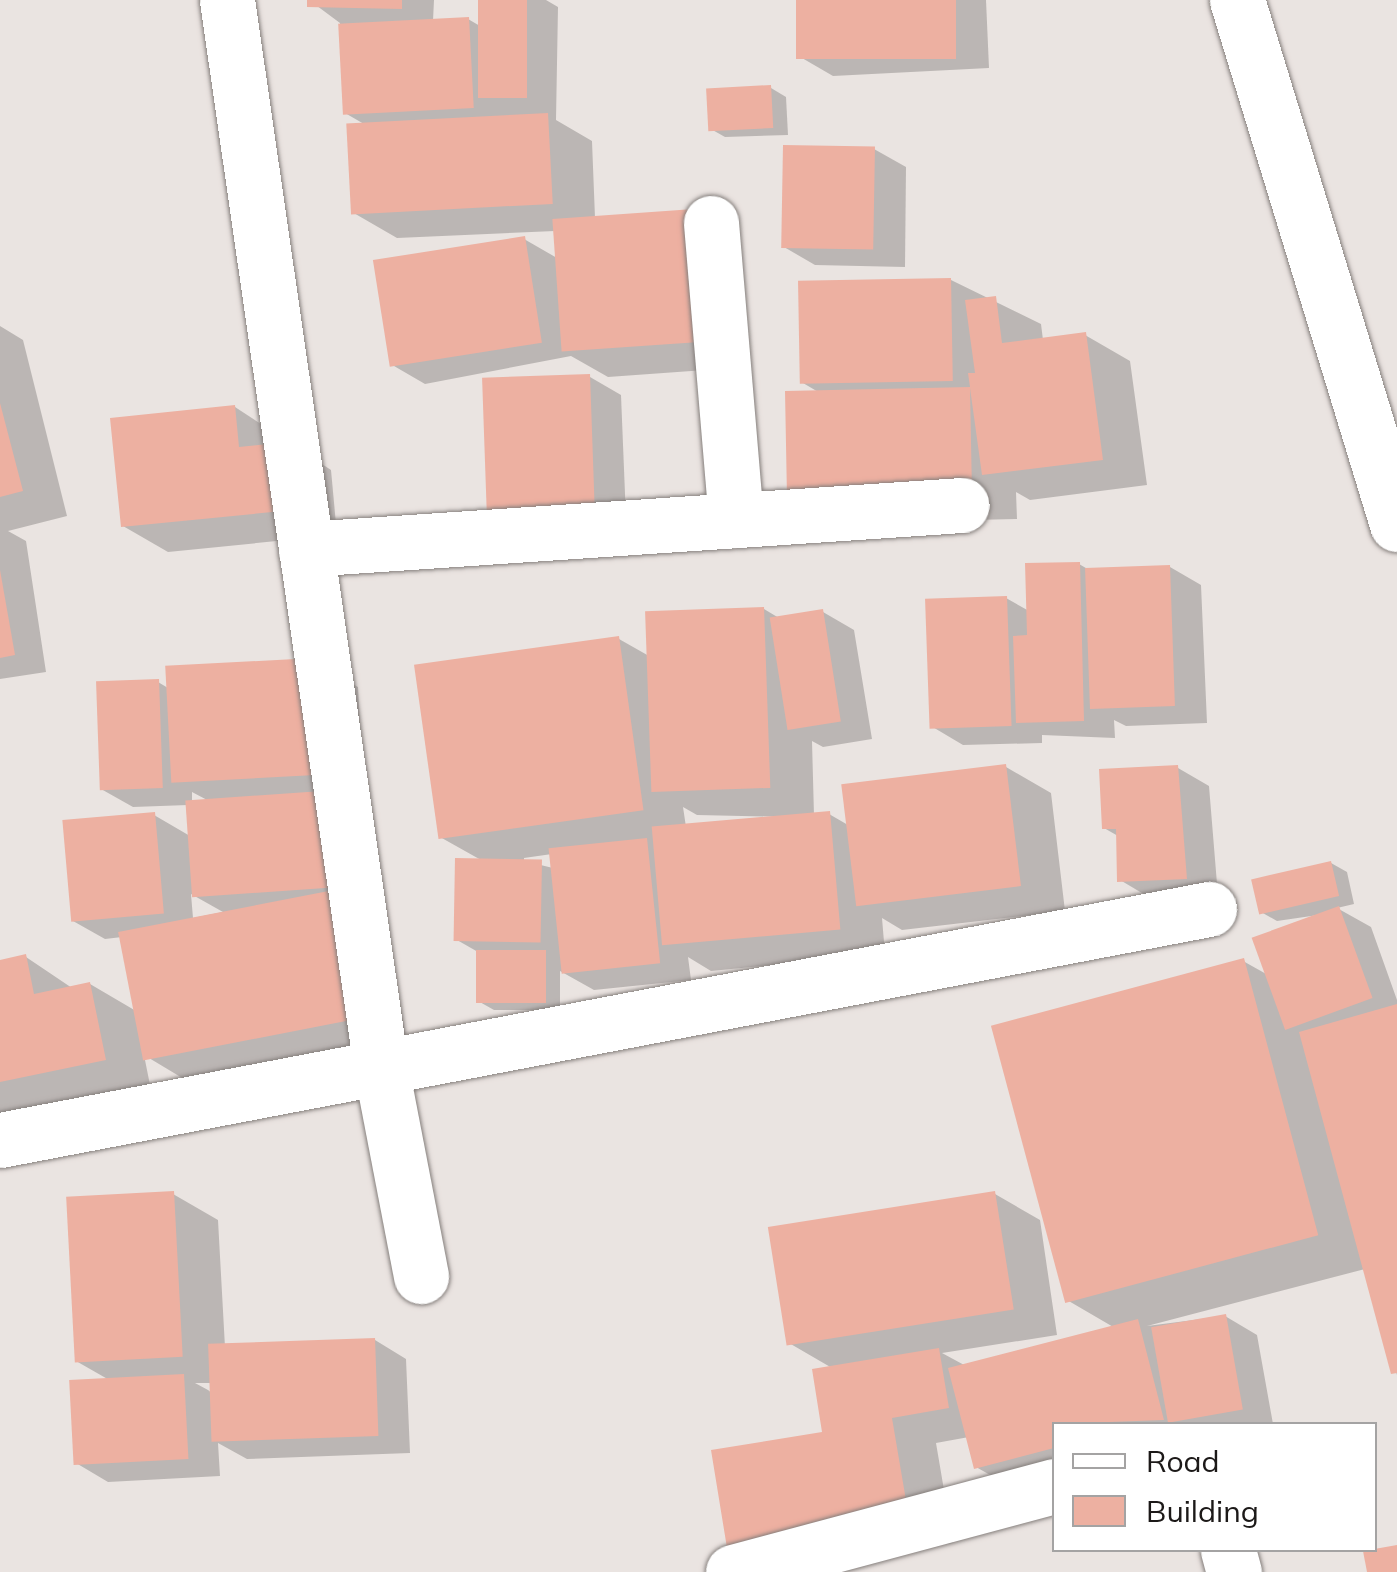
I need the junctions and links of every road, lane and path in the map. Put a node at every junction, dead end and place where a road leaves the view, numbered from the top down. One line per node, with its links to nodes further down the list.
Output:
1 (227, 0): 7 (street)
2 (1237, 0): 6 (street)
3 (711, 223): 5 (street)
4 (962, 505): 5 (street)
5 (736, 520): 7 (street)
6 (1397, 524)
7 (306, 548): 9 (street)
8 (1209, 909): 9 (street)
9 (382, 1068): 10 (street); 11 (street)
10 (0, 1140)
11 (421, 1276)
12 (1052, 1487): 13 (street)
13 (733, 1572)

